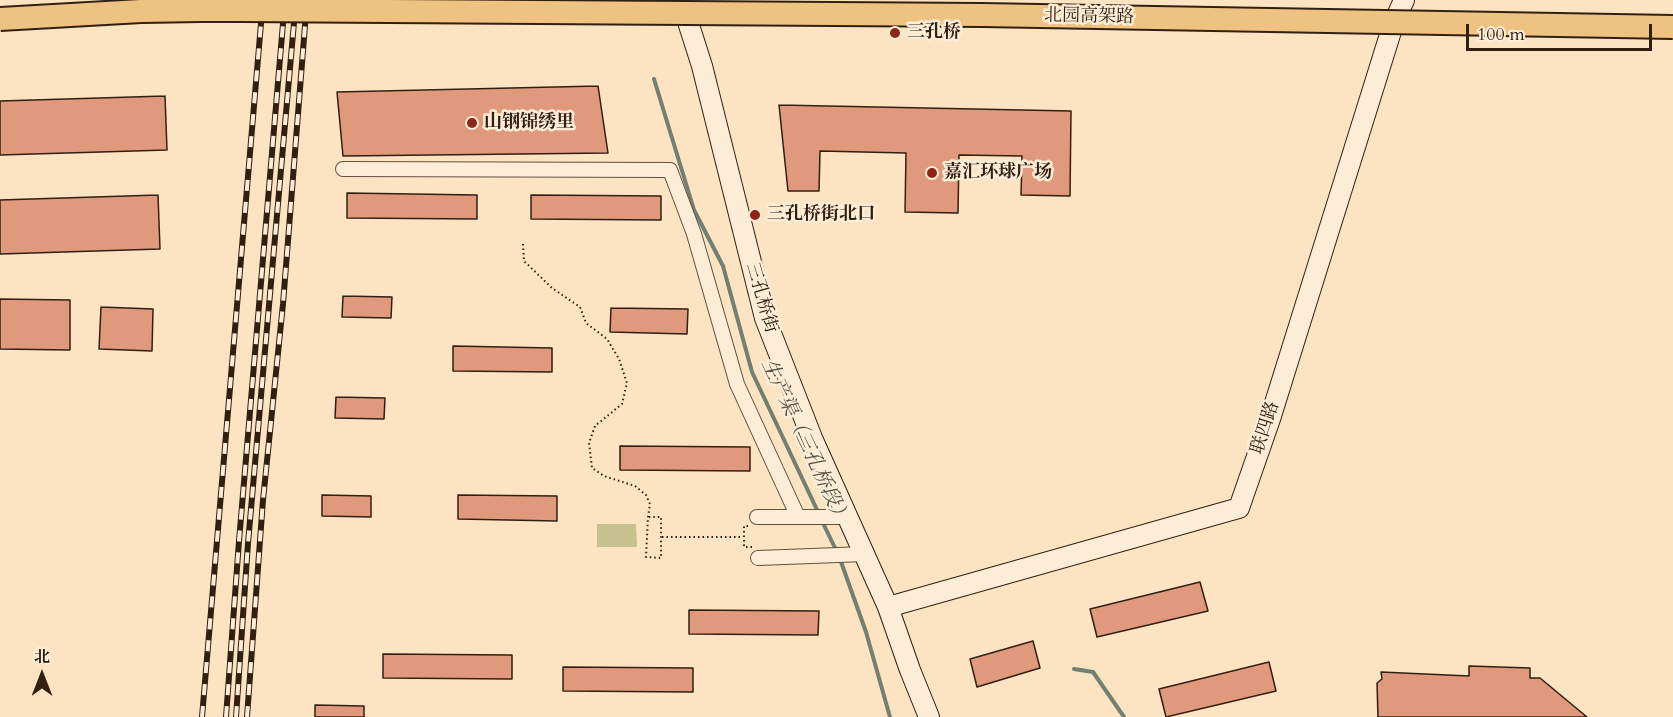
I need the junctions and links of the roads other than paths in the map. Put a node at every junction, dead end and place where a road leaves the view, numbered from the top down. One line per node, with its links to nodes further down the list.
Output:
1 (681, 0): 12 (main road, 三孔桥街)
2 (1404, 0): 15 (main road, 联四路)
3 (0, 9): 4 (highway, 北园高架路, bridge)
4 (201, 10): 5 (highway, 北园高架路, bridge); 6 (highway, bridge)
5 (982, 15): 7 (highway, 北园高架路, bridge); 8 (highway, bridge)
6 (0, 19)
7 (1673, 27)
8 (1673, 42)
9 (343, 169): 11 (street)
10 (758, 517): 11 (street)
11 (804, 517): 12 (street)
12 (838, 517): 13 (main road, 三孔桥街)
13 (865, 555): 14 (street); 15 (main road, 三孔桥街)
14 (758, 558)
15 (888, 607): 16 (main road, 三孔桥街)
16 (930, 717)

